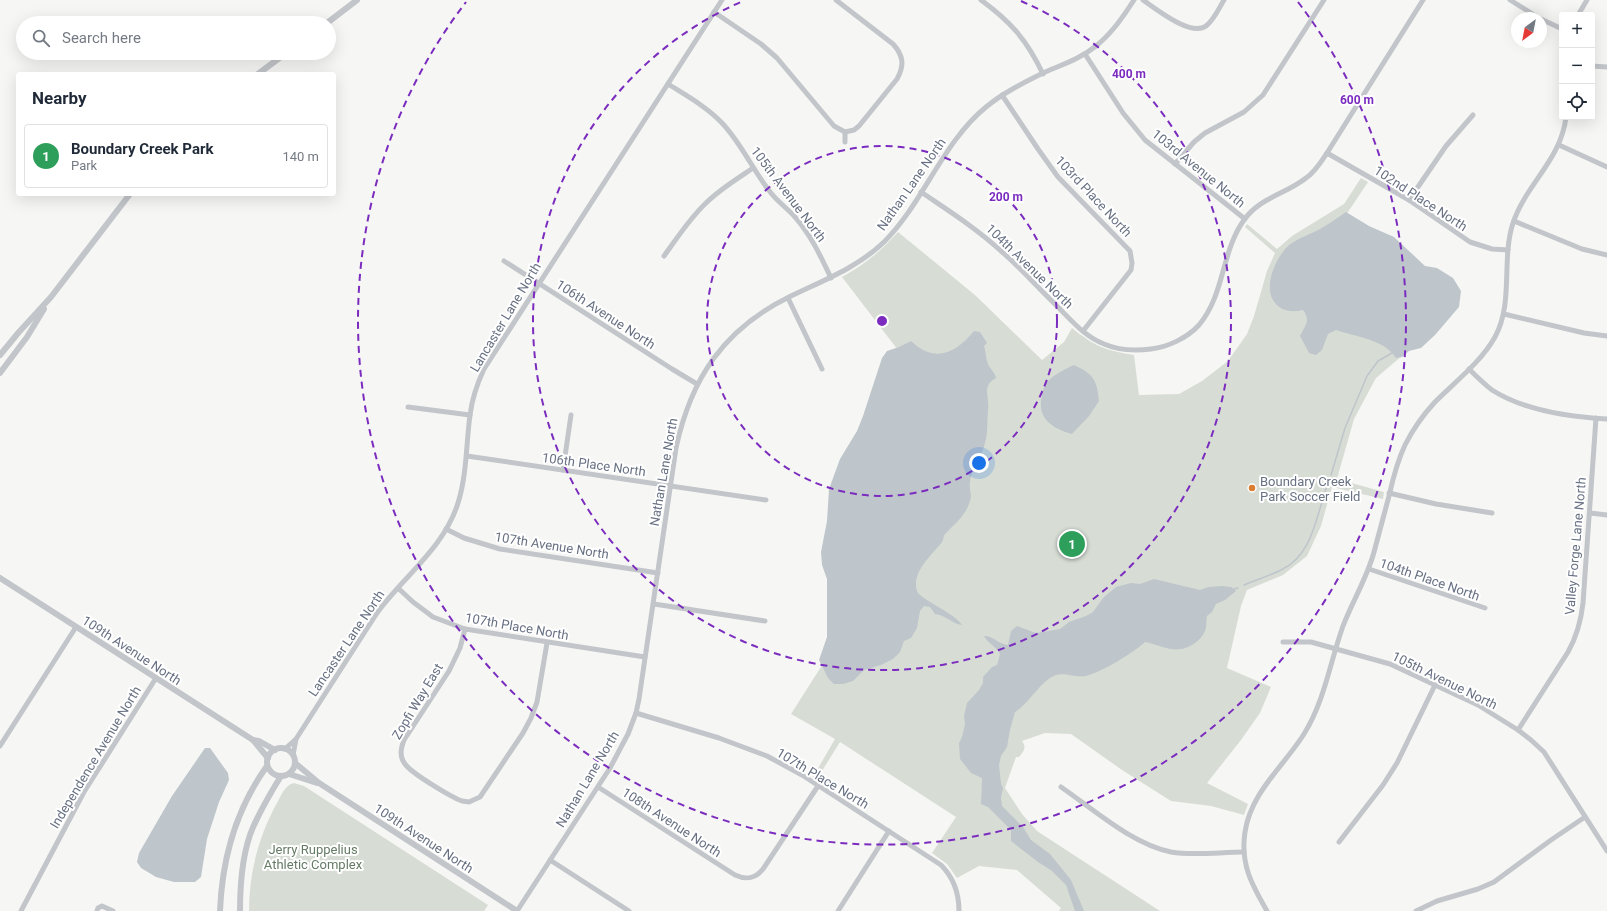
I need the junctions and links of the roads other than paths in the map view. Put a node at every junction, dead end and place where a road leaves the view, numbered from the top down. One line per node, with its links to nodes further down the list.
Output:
1 (357, 0): 15 (street)
2 (722, 0): 12 (street, Lancaster Lane North)
3 (836, 0): 28 (street)
4 (981, 0): 23 (street)
5 (1134, 0): 18 (street, Nathan Lane North)
6 (1143, 0): 7 (street)
7 (1224, 0)
8 (1324, 0): 32 (street)
9 (1423, 0): 31 (street, 104th Avenue North)
10 (1510, 0): 13 (street)
11 (1587, 0): 14 (street)
12 (714, 12): 24 (street, Lancaster Lane North); 28 (street)
13 (1530, 12)
14 (1580, 12)
15 (335, 16)
16 (1547, 22): 17 (street)
17 (1559, 28)
18 (1085, 54): 23 (street, Nathan Lane North); 32 (street, 103rd Avenue North)
19 (277, 60): 22 (street)
20 (1595, 66): 21 (street)
21 (1607, 66)
22 (261, 72)
23 (1043, 74): 25 (street, Nathan Lane North)
24 (668, 84): 34 (street, 105th Avenue North); 45 (street, Lancaster Lane North)
25 (1002, 95): 35 (street, Nathan Lane North); 49 (street, 103rd Place North)
26 (1473, 115): 37 (street)
27 (1566, 120): 30 (street)
28 (845, 132): 29 (street)
29 (845, 142)
30 (1559, 145): 33 (street); 39 (street)
31 (1327, 153): 37 (street, 102nd Place North); 38 (street, 104th Avenue North)
32 (1175, 164): 38 (street, 103rd Avenue North)
33 (1607, 167)
34 (754, 168): 42 (street); 44 (street, 105th Avenue North)
35 (921, 192): 44 (street, Nathan Lane North); 49 (street, 104th Avenue North)
36 (128, 196): 46 (street)
37 (1409, 200): 40 (street, 102nd Place North)
38 (1245, 219): 49 (street, 104th Avenue North)
39 (1514, 221): 40 (street); 41 (street)
40 (1508, 250): 48 (street)
41 (1607, 255)
42 (664, 256)
43 (504, 261): 45 (street, 106th Avenue North)
44 (831, 278): 47 (street, Nathan Lane North)
45 (538, 283): 55 (street, 106th Avenue North); 57 (street, Lancaster Lane North)
46 (51, 298): 51 (street); 54 (street)
47 (788, 298): 52 (street); 55 (street, Nathan Lane North)
48 (1504, 314): 50 (street); 53 (street)
49 (1083, 331)
50 (1607, 336)
51 (0, 355)
52 (822, 369)
53 (1469, 369): 59 (street); 64 (street)
54 (0, 373)
55 (697, 384): 63 (street, Nathan Lane North)
56 (408, 407): 57 (street)
57 (470, 415): 61 (street, Lancaster Lane North)
58 (571, 415): 62 (street)
59 (1596, 418): 60 (street); 67 (street, Valley Forge Lane North)
60 (1607, 419)
61 (467, 456): 62 (street, 106th Place North); 69 (street, Lancaster Lane North)
62 (563, 470): 63 (street, 106th Place North)
63 (671, 486): 65 (street, 106th Place North); 71 (street, Nathan Lane North)
64 (1389, 493): 66 (street); 70 (street)
65 (766, 500)
66 (1492, 513)
67 (1590, 513): 68 (street); 86 (street, Valley Forge Lane North)
68 (1607, 515)
69 (446, 529): 71 (street, 107th Avenue North); 73 (street, Lancaster Lane North)
70 (1369, 569): 75 (street, 104th Place North); 81 (street)
71 (658, 573): 74 (street, Nathan Lane North)
72 (0, 578): 77 (street, 109th Avenue North)
73 (398, 588): 78 (street, 107th Place North); 87 (street, Lancaster Lane North)
74 (654, 604): 76 (street); 82 (street, Nathan Lane North)
75 (1485, 608)
76 (765, 621)
77 (76, 626): 83 (street, 109th Avenue North); 89 (street)
78 (465, 630): 80 (street, 107th Place North); 80 (street, Zopfi Way East)
79 (1283, 642): 81 (street, 105th Avenue North)
80 (547, 643): 82 (street, 107th Place North)
81 (1336, 649): 84 (street, 105th Avenue North); 106 (street)
82 (645, 657): 85 (street, Nathan Lane North)
83 (156, 678): 88 (street, 109th Avenue North); 108 (street, Independence Avenue North)
84 (1435, 685): 86 (street, 105th Avenue North); 104 (street)
85 (636, 713): 99 (street, 107th Place North); 100 (street, Nathan Lane North)
86 (1518, 730): 102 (street, 105th Avenue North)
87 (296, 739): 90 (street, Lancaster Lane North); 92 (street, Lancaster Lane North)
88 (253, 740): 91 (street, 109th Avenue North); 93 (street, 109th Avenue North)
89 (0, 746)
90 (285, 749): 91 (street); 92 (street)
91 (275, 750): 93 (street)
92 (293, 756): 94 (street)
93 (268, 758): 95 (street)
94 (295, 762): 96 (street); 98 (street, 109th Avenue North)
95 (267, 766): 97 (street); 111 (street)
96 (289, 774): 97 (street); 98 (street, 109th Avenue North)
97 (281, 776): 112 (street)
98 (319, 783): 113 (street, 109th Avenue North)
99 (818, 786): 100 (street, 108th Avenue North); 103 (street, 107th Place North)
100 (598, 787): 107 (street, Nathan Lane North)
101 (1061, 787): 106 (street)
102 (1585, 817): 105 (street, 105th Avenue North); 118 (street)
103 (889, 832): 115 (street); 116 (street, 107th Place North)
104 (1339, 842)
105 (1607, 850)
106 (1244, 852): 117 (street)
107 (550, 860): 113 (street, Nathan Lane North); 114 (street)
108 (21, 911)
109 (97, 911): 110 (street)
110 (113, 911)
111 (220, 911)
112 (240, 911)
113 (517, 911)
114 (629, 911)
115 (838, 911)
116 (960, 911)
117 (1267, 911)
118 (1416, 911)

